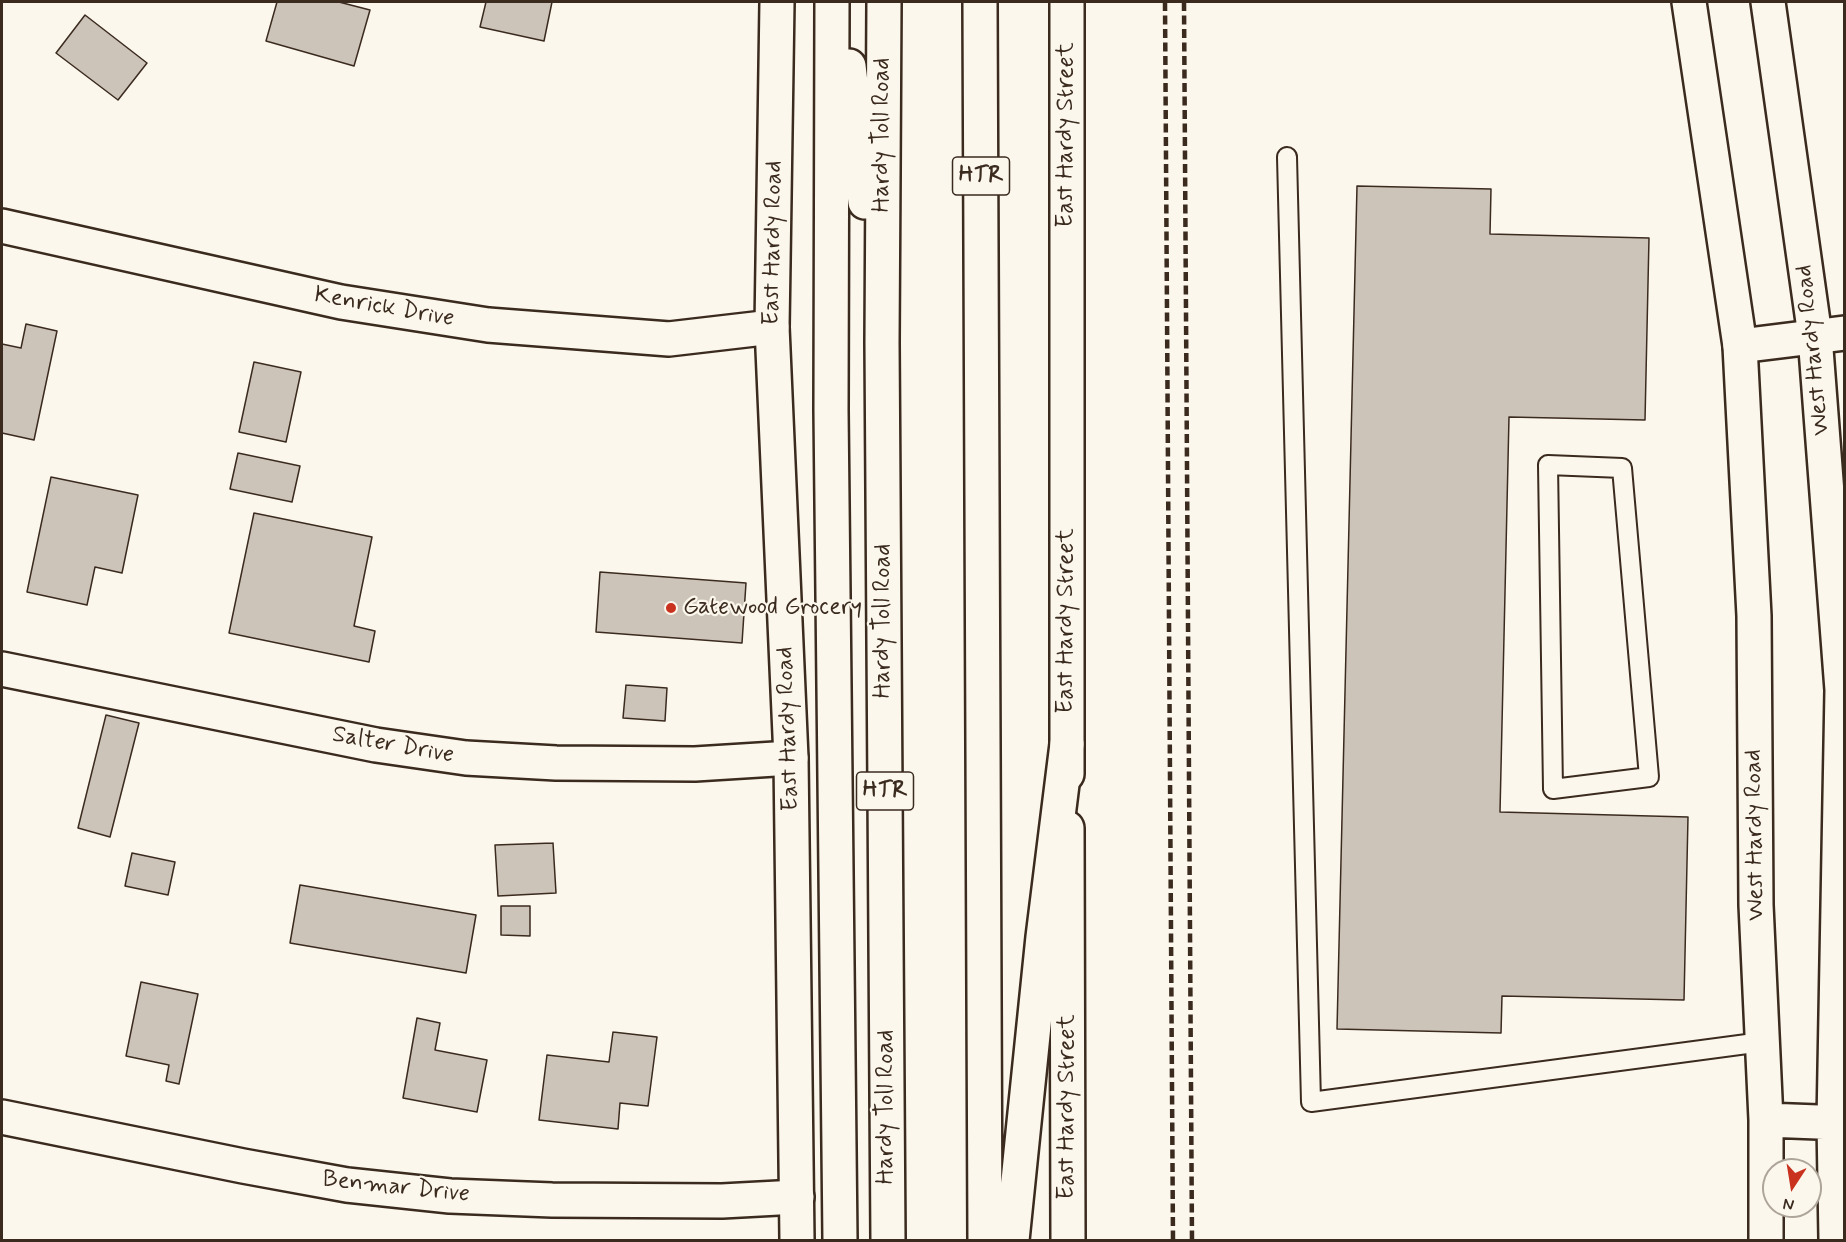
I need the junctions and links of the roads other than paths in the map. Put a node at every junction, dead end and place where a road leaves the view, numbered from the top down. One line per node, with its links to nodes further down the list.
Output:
1 (777, 2): 11 (main road, East Hardy Road)
2 (832, 2): 25 (main road)
3 (842, 2): 13 (main road)
4 (884, 2): 13 (main road, Hardy Toll Road / HTR)
5 (980, 2): 27 (main road, HTR)
6 (1067, 2): 16 (main road, East Hardy Street)
7 (1689, 2): 14 (main road, West Hardy Road)
8 (1768, 2): 12 (main road, West Hardy Road)
9 (1287, 157): 19 (lane)
10 (2, 226): 11 (main road, Kenrick Drive)
11 (772, 327): 17 (main road, East Hardy Road)
12 (1830, 335): 14 (main road); 22 (main road, West Hardy Road)
13 (882, 342): 26 (main road, Hardy Toll Road / HTR)
14 (1740, 346): 19 (main road, West Hardy Road)
15 (2, 669): 17 (main road, Salter Drive)
16 (1067, 744): 28 (main road); 29 (main road, East Hardy Street)
17 (791, 758): 23 (main road, East Hardy Road)
18 (1553, 789): 18 (lane)
19 (1762, 1042): 21 (main road, West Hardy Road)
20 (2, 1117): 23 (main road, Benmar Drive)
21 (1766, 1120): 22 (main road); 30 (main road, West Hardy Road)
22 (1839, 1123): 31 (main road, West Hardy Road)
23 (797, 1197): 24 (main road, East Hardy Road)
24 (797, 1240)
25 (840, 1240)
26 (888, 1240)
27 (985, 1240)
28 (1012, 1240)
29 (1068, 1240)
30 (1766, 1240)
31 (1836, 1240)

